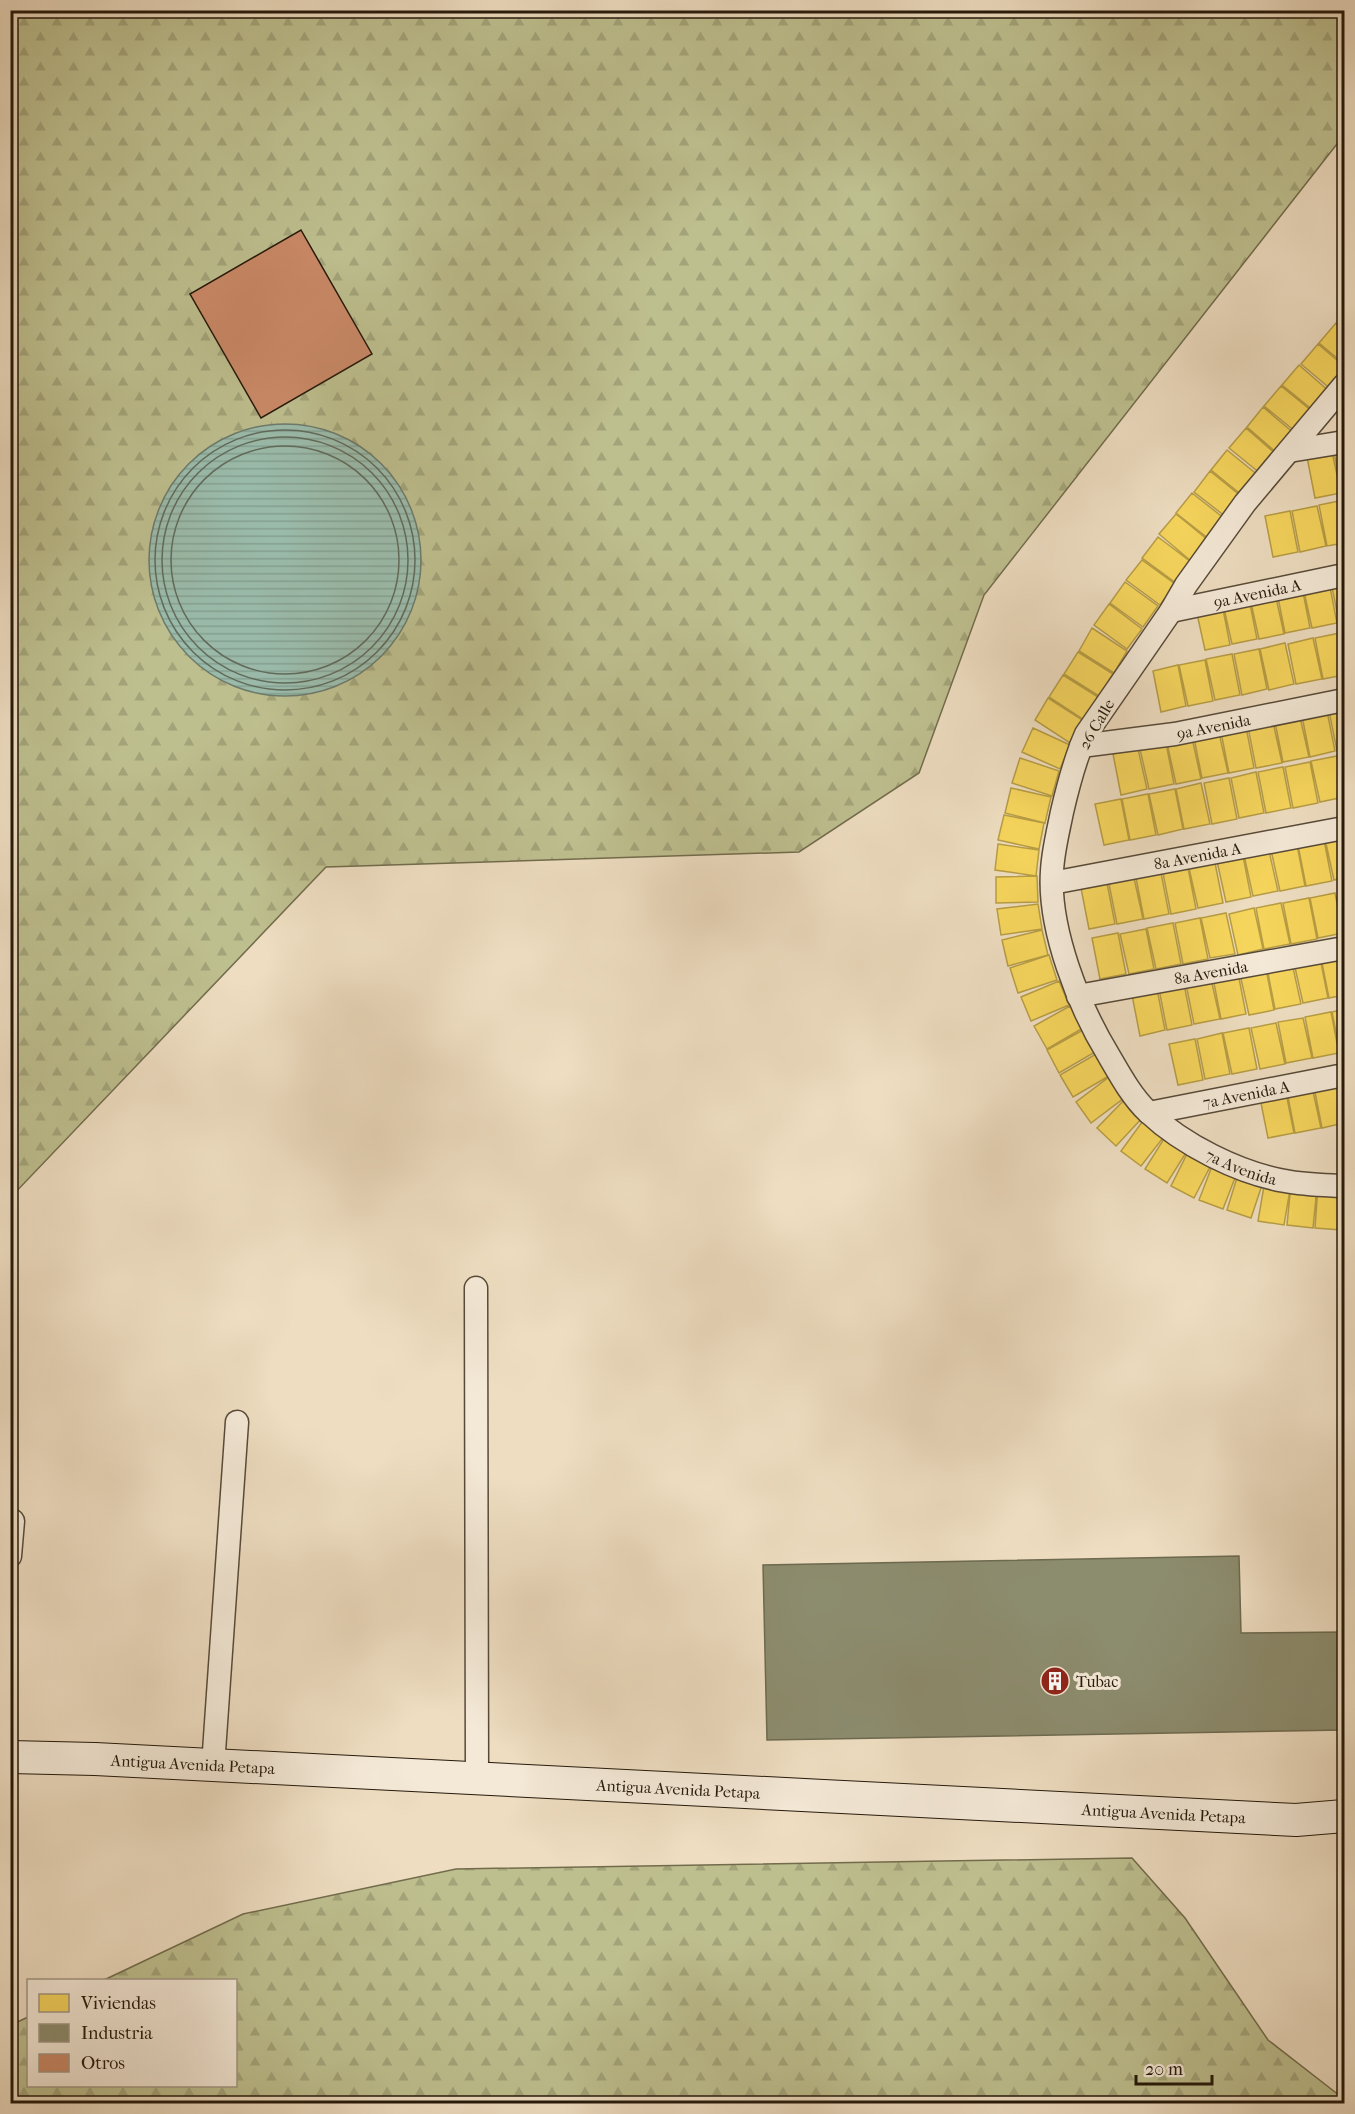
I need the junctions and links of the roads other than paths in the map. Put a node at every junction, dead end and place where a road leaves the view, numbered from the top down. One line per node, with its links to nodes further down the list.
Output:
1 (1344, 385): 3 (street, 26 Calle)
2 (1344, 442): 3 (street)
3 (1289, 451): 5 (street, 26 Calle)
4 (1344, 575): 5 (street, 9a Avenida A)
5 (1171, 611): 7 (street, 26 Calle)
6 (1344, 700): 7 (street, 9a Avenida)
7 (1081, 746): 9 (street, 26 Calle)
8 (1344, 828): 9 (street, 8a Avenida A)
9 (1052, 883): 11 (street, 26 Calle)
10 (1344, 948): 11 (street, 8a Avenida)
11 (1078, 996): 13 (street, 26 Calle)
12 (1344, 1075): 13 (street, 7a Avenida A)
13 (1149, 1113): 14 (street, 7a Avenida)
14 (1344, 1186)
15 (476, 1288): 21 (street)
16 (237, 1422): 20 (street)
17 (13, 1521): 18 (street)
18 (10, 1556)
19 (10, 1757): 20 (main road, Antigua Avenida Petapa)
20 (213, 1766): 21 (main road, Antigua Avenida Petapa)
21 (477, 1779): 22 (main road, Antigua Avenida Petapa)
22 (1344, 1816)

